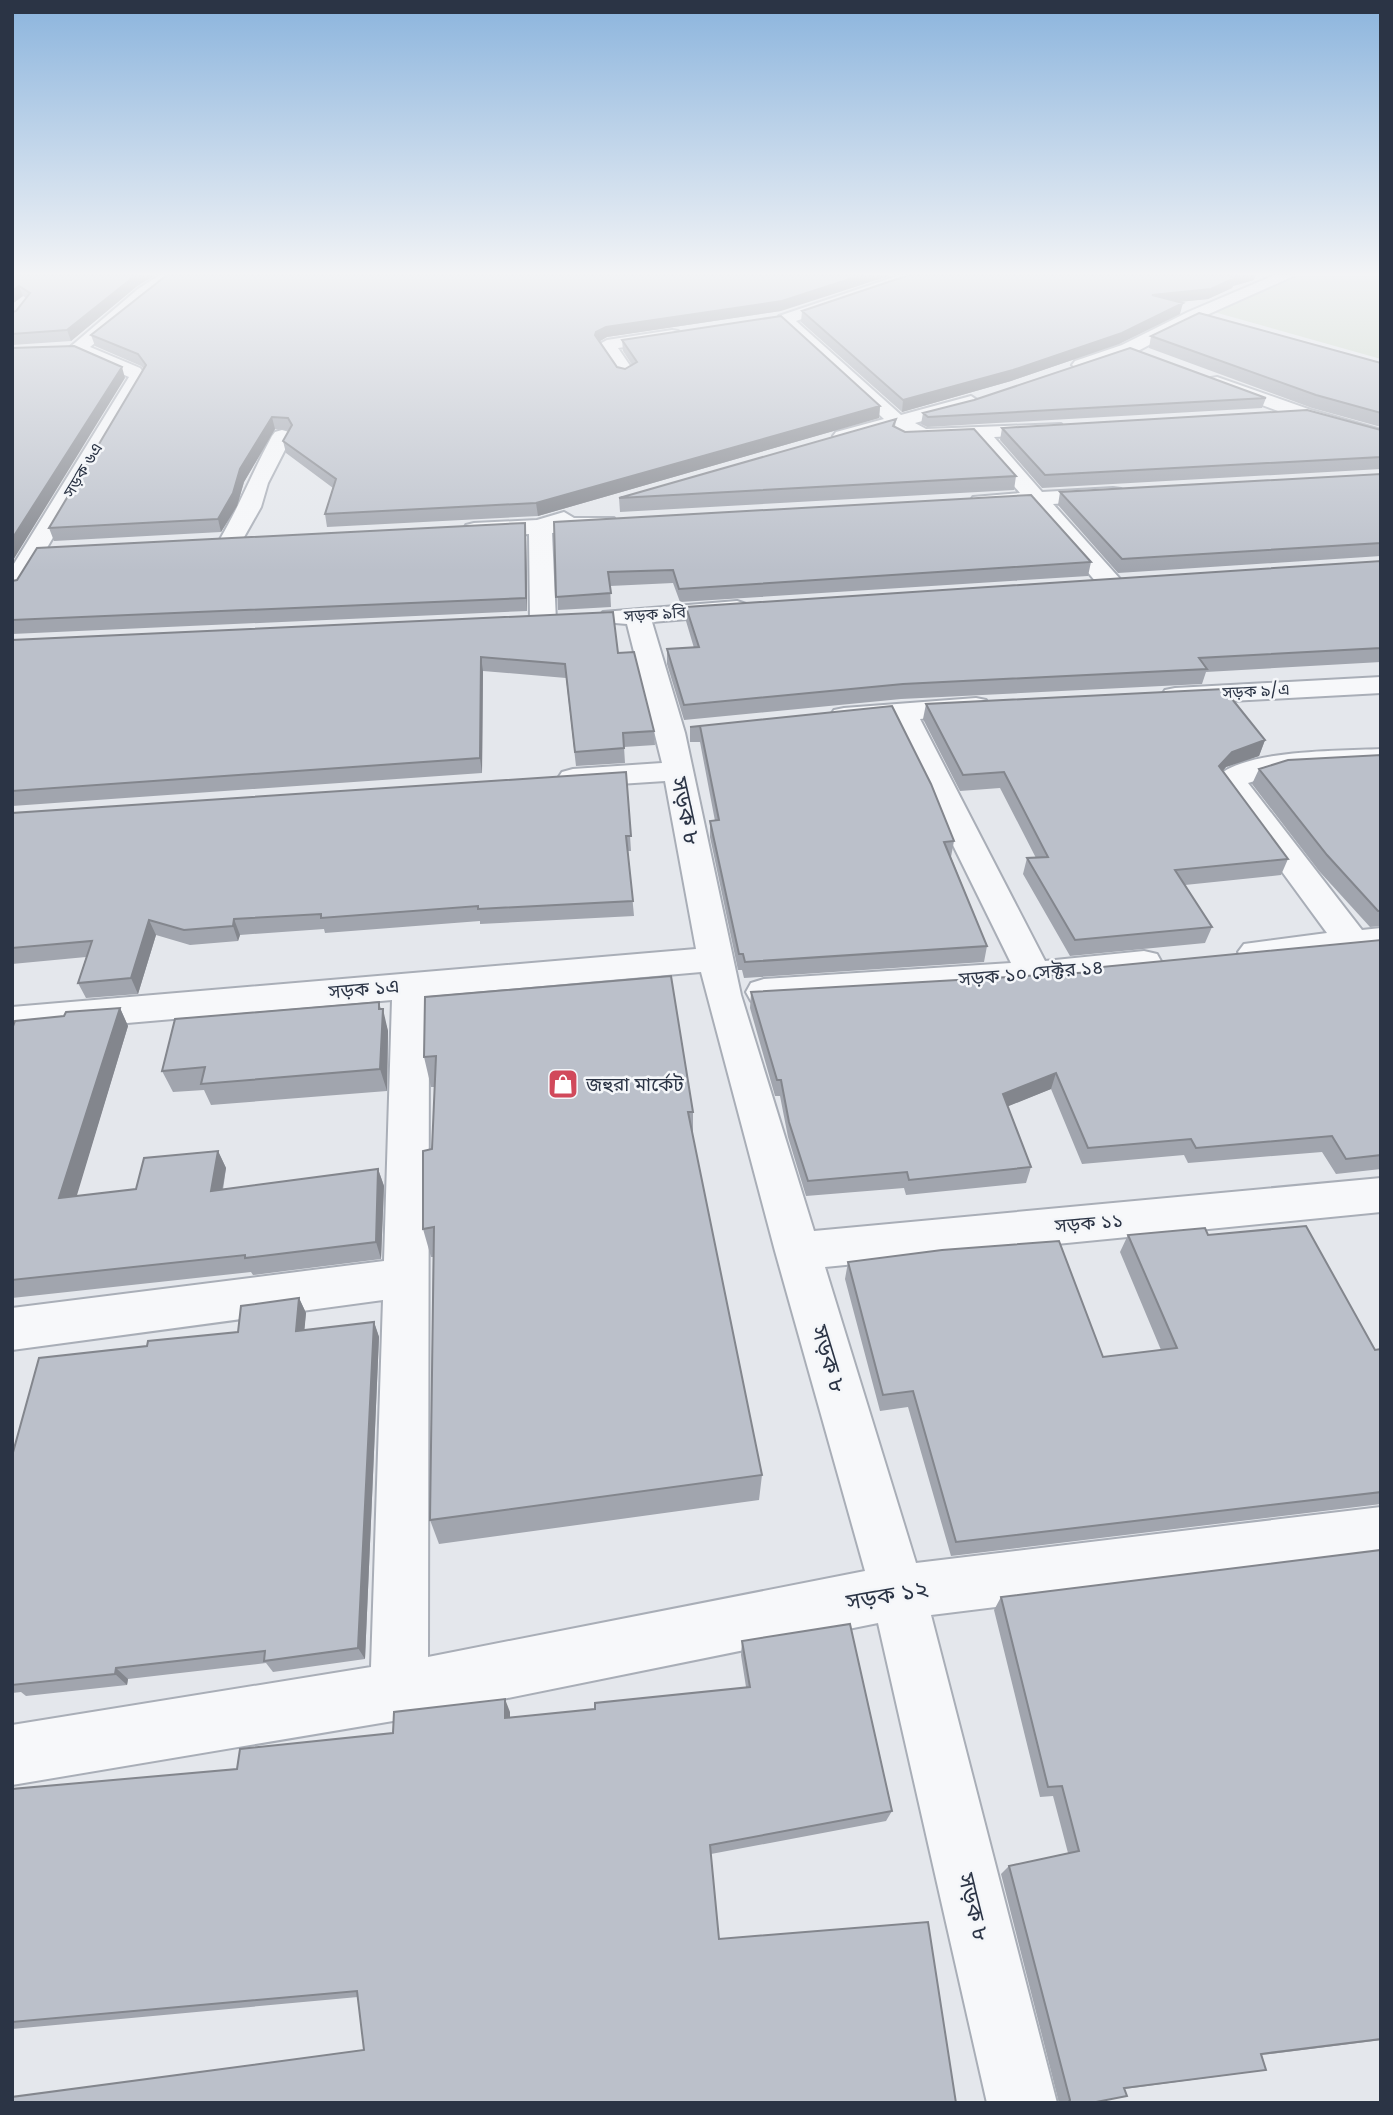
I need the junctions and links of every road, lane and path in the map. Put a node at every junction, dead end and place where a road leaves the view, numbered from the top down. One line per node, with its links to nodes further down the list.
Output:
1 (135, 374): 24 (street, সড়ক ৬এ)
2 (841, 374): 8 (street)
3 (1204, 377): 6 (street)
4 (990, 395): 5 (street)
5 (965, 404): 8 (street); 10 (street)
6 (1304, 414): 7 (street); 13 (street)
7 (1250, 417)
8 (898, 423): 11 (street); 11 (street)
9 (1073, 427): 10 (street)
10 (986, 432): 11 (street); 15 (street)
11 (925, 435)
12 (282, 436): 21 (street)
13 (1381, 436)
14 (1134, 493): 15 (street)
15 (1038, 498): 16 (street); 26 (street)
16 (955, 503)
17 (621, 512): 18 (street)
18 (540, 526): 19 (street); 31 (street)
19 (446, 531)
20 (257, 540): 21 (street)
21 (231, 541): 22 (street)
22 (205, 543)
23 (60, 550): 24 (street)
24 (34, 552): 27 (street, সড়ক ৬এ)
25 (1139, 583): 26 (street)
26 (1112, 585): 28 (street)
27 (12, 587)
28 (1085, 587)
29 (759, 608): 30 (street, সড়ক ৯বি)
30 (637, 615): 31 (street, সড়ক ৯বি); 39 (street, সড়ক ৮)
31 (543, 621): 32 (street, সড়ক ৯বি)
32 (515, 622)
33 (1381, 685): 34 (street, সড়ক ৯/এ)
34 (1148, 697)
35 (997, 705): 36 (street)
36 (901, 710): 37 (street); 44 (street)
37 (820, 718)
38 (1381, 758): 41 (street)
39 (677, 771): 40 (street); 45 (street, সড়ক ৮)
40 (538, 780)
41 (1366, 941): 42 (street)
42 (1228, 955)
43 (1173, 960): 44 (street, সড়ক ১০ সেক্টর ১৪)
44 (1034, 974): 45 (street, সড়ক ১০ সেক্টর ১৪)
45 (720, 976): 46 (street, সড়ক ১এ); 49 (street, সড়ক ৮)
46 (411, 985): 47 (street, সড়ক ১এ); 50 (street)
47 (12, 1020)
48 (1381, 1195): 49 (street, সড়ক ১১)
49 (797, 1251): 53 (street, সড়ক ৮)
50 (406, 1278): 51 (street); 54 (street)
51 (12, 1329)
52 (1381, 1533): 53 (street, সড়ক ১২)
53 (898, 1592): 54 (street, সড়ক ১২); 56 (street, সড়ক ৮)
54 (399, 1691): 55 (street, সড়ক ১২)
55 (12, 1755)
56 (1022, 2103)

